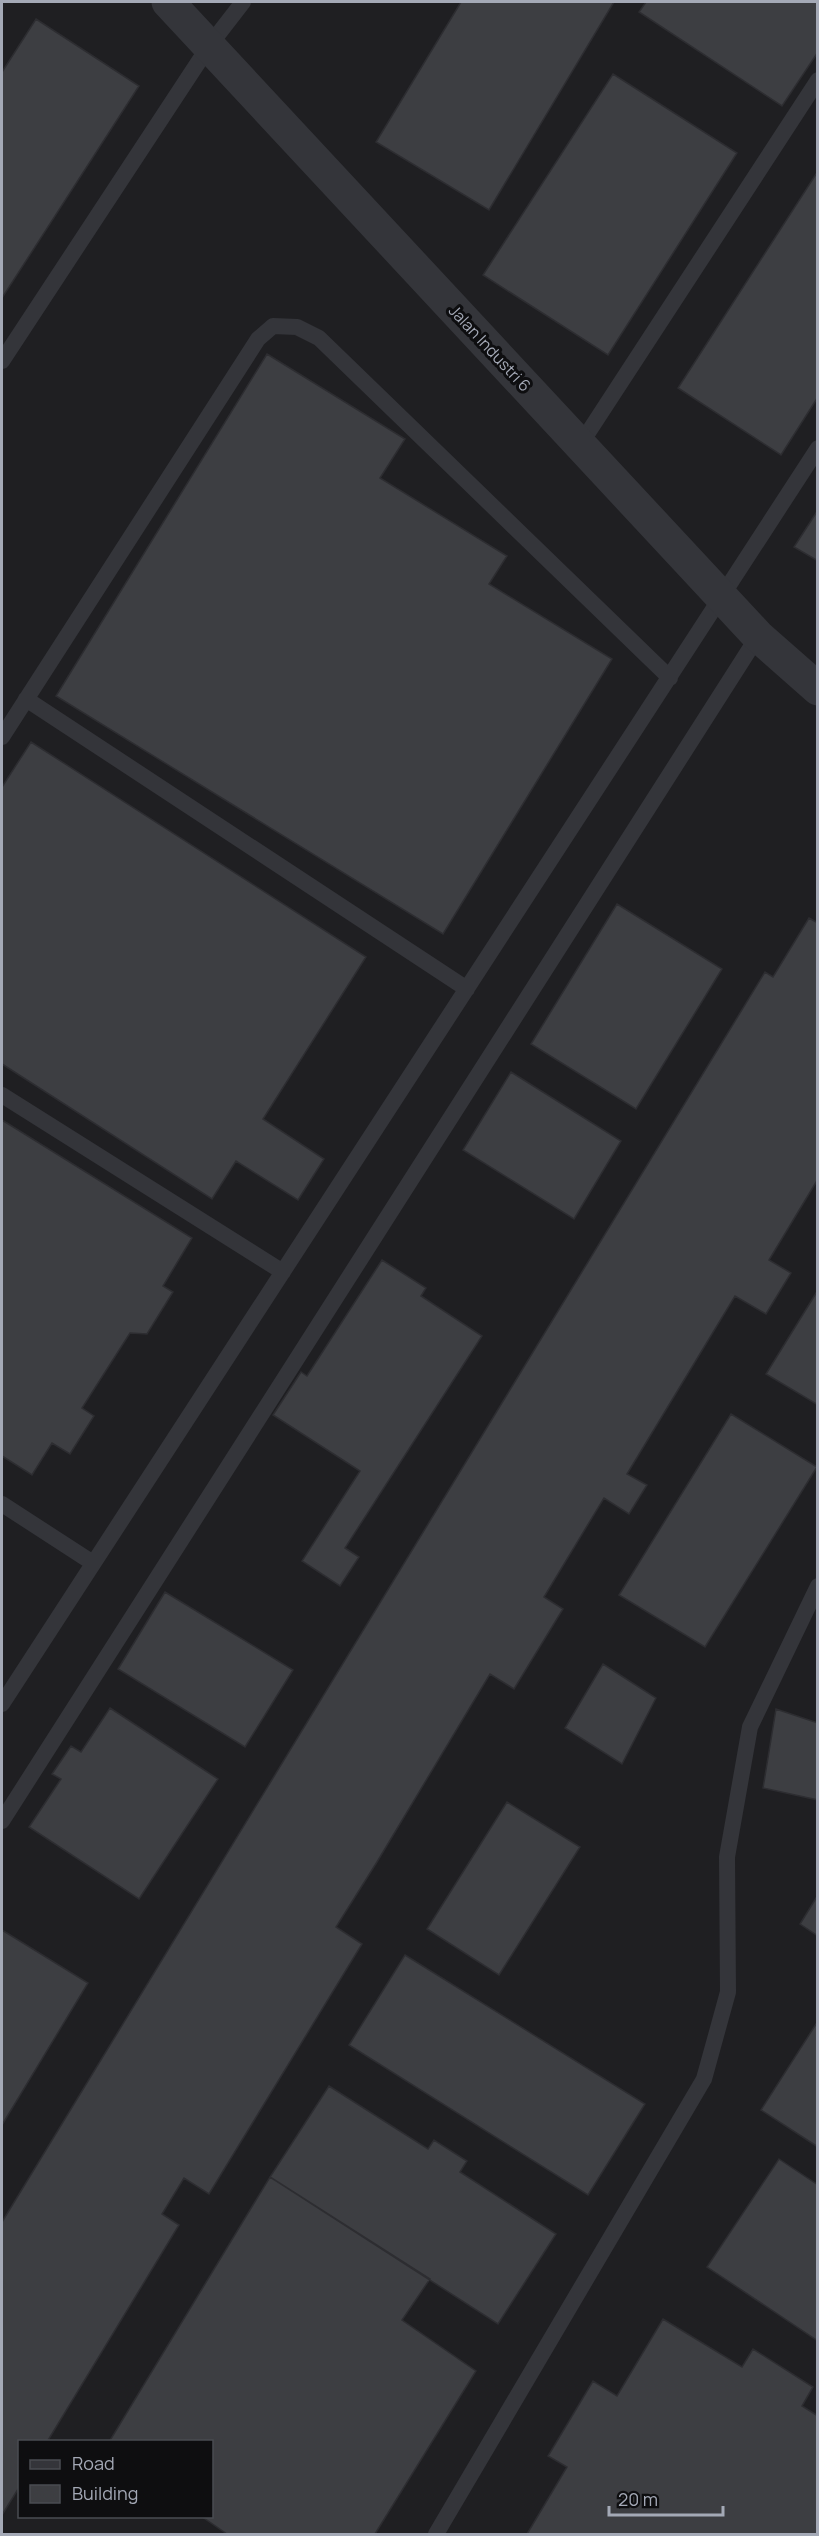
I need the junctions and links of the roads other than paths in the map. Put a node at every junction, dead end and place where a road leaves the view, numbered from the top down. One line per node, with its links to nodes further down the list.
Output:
1 (168, 2): 3 (street, Jalan Industri 6)
2 (243, 2): 3 (lane)
3 (209, 46): 5 (lane); 6 (street, Jalan Industri 6)
4 (818, 80): 6 (lane)
5 (2, 361)
6 (580, 445): 8 (street, Jalan Industri 6)
7 (818, 448): 8 (lane)
8 (722, 598): 9 (street, Jalan Industri 6); 10 (lane)
9 (758, 636): 11 (street, Jalan Industri 6); 21 (lane)
10 (670, 678): 12 (lane); 14 (lane)
11 (818, 689)
12 (26, 699): 13 (lane); 14 (lane)
13 (2, 737)
14 (467, 988): 16 (lane)
15 (2, 1095): 16 (lane)
16 (283, 1272): 18 (lane)
17 (2, 1504): 18 (lane)
18 (93, 1563): 20 (lane)
19 (818, 1586): 22 (lane)
20 (2, 1704)
21 (2, 1821)
22 (436, 2535)

